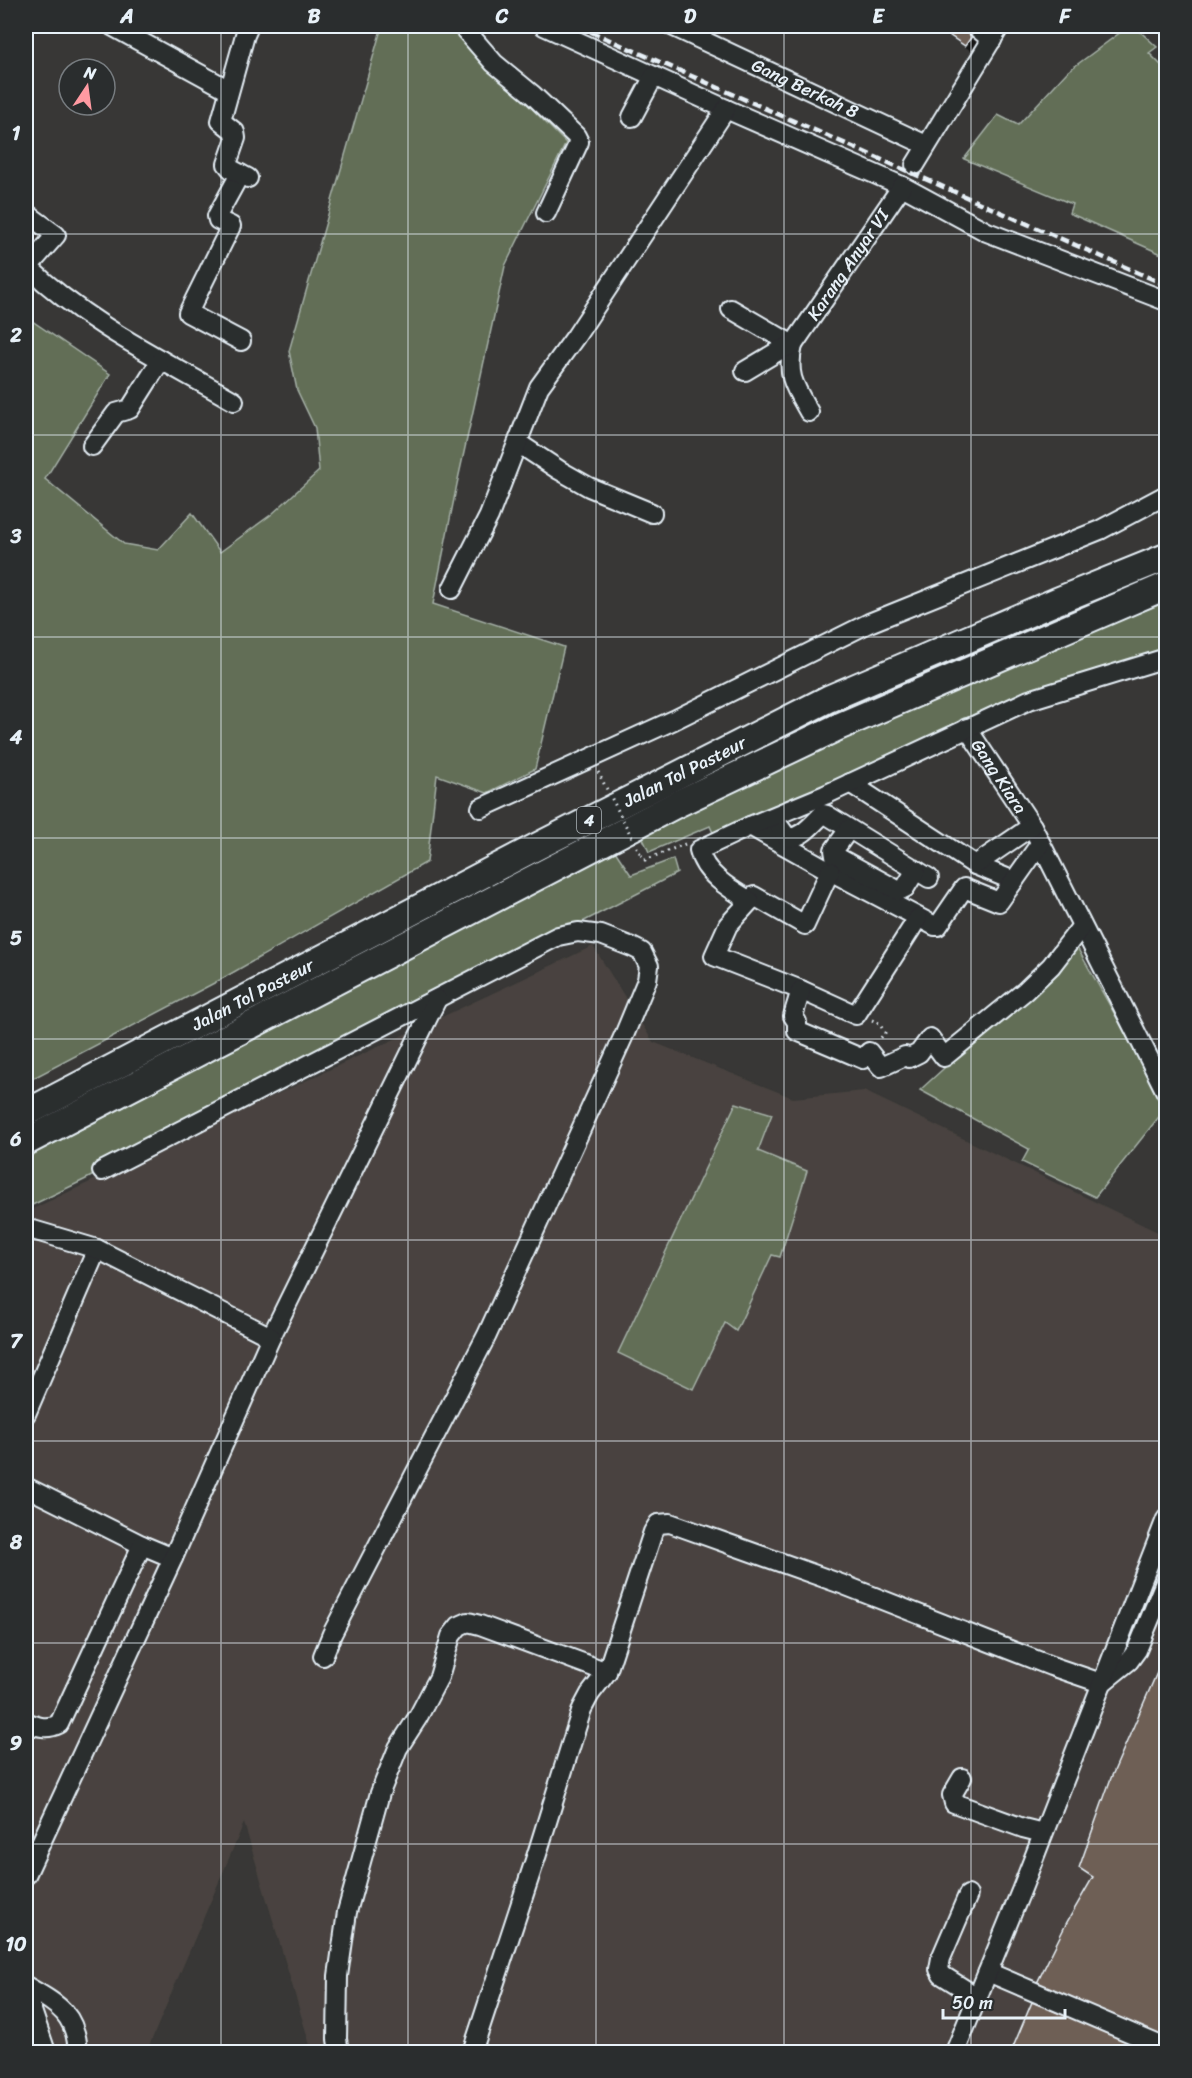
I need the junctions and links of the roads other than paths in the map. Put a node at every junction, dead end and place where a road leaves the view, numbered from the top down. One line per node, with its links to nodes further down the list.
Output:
1 (112, 26): 9 (street)
2 (249, 26): 9 (street)
3 (462, 26): 16 (street)
4 (544, 26): 8 (street)
5 (975, 26): 7 (street)
6 (681, 28): 12 (street, Gang Berkah 8)
7 (996, 33): 12 (street)
8 (654, 76): 10 (street); 11 (street)
9 (229, 90): 19 (street)
10 (726, 109): 14 (street); 25 (street)
11 (632, 117)
12 (926, 145): 13 (street)
13 (915, 165)
14 (902, 186): 17 (street); 20 (street, Karang Anyar VI)
15 (26, 213): 21 (street)
16 (546, 213)
17 (1167, 301)
18 (731, 309): 20 (street)
19 (241, 341)
20 (793, 345): 22 (street); 24 (street)
21 (161, 360): 23 (street); 26 (street)
22 (745, 371)
23 (234, 401)
24 (809, 412)
25 (518, 443): 28 (street); 31 (street)
26 (92, 446)
27 (1167, 495): 35 (street)
28 (652, 513)
29 (1167, 557): 50 (highway, Jalan Tol Pasteur / 4)
30 (1167, 586): 51 (highway, Jalan Tol Pasteur / 4)
31 (452, 589)
32 (1167, 658): 33 (street)
33 (967, 728): 34 (street); 38 (street, Gang Kiara)
34 (850, 783): 36 (street); 41 (street)
35 (481, 808)
36 (773, 817): 37 (street); 39 (street)
37 (750, 826): 42 (street); 44 (street)
38 (1032, 826): 40 (street, Gang Kiara); 41 (street)
39 (849, 829): 39 (street)
40 (1040, 844): 43 (street); 46 (street, Gang Kiara)
41 (975, 865): 43 (street)
42 (830, 872): 44 (street); 45 (street)
43 (1014, 881): 45 (street)
44 (750, 901): 47 (street)
45 (918, 918): 47 (street)
46 (1081, 927): 47 (street); 49 (street, Gang Kiara)
47 (801, 990)
48 (437, 999): 52 (street); 55 (street); 62 (street)
49 (1167, 1092)
50 (26, 1113)
51 (26, 1143)
52 (102, 1171)
53 (33, 1230): 54 (street)
54 (97, 1249): 55 (street); 56 (street)
55 (271, 1337): 60 (street)
56 (26, 1414)
57 (26, 1486): 59 (street)
58 (1167, 1519): 64 (street)
59 (142, 1545): 60 (street); 65 (street)
60 (173, 1558): 68 (street)
61 (1167, 1580): 64 (street)
62 (323, 1656)
63 (607, 1672): 64 (street); 77 (street); 78 (street)
64 (1101, 1683): 67 (street)
65 (26, 1722)
66 (962, 1778): 67 (street)
67 (1043, 1833): 70 (street)
68 (26, 1875)
69 (968, 1895): 73 (street)
70 (987, 1972): 73 (street); 74 (street)
71 (26, 1986): 76 (street)
72 (26, 1993): 75 (street)
73 (977, 1997): 79 (street)
74 (1167, 2048)
75 (46, 2052)
76 (78, 2052)
77 (339, 2052)
78 (472, 2052)
79 (955, 2052)

